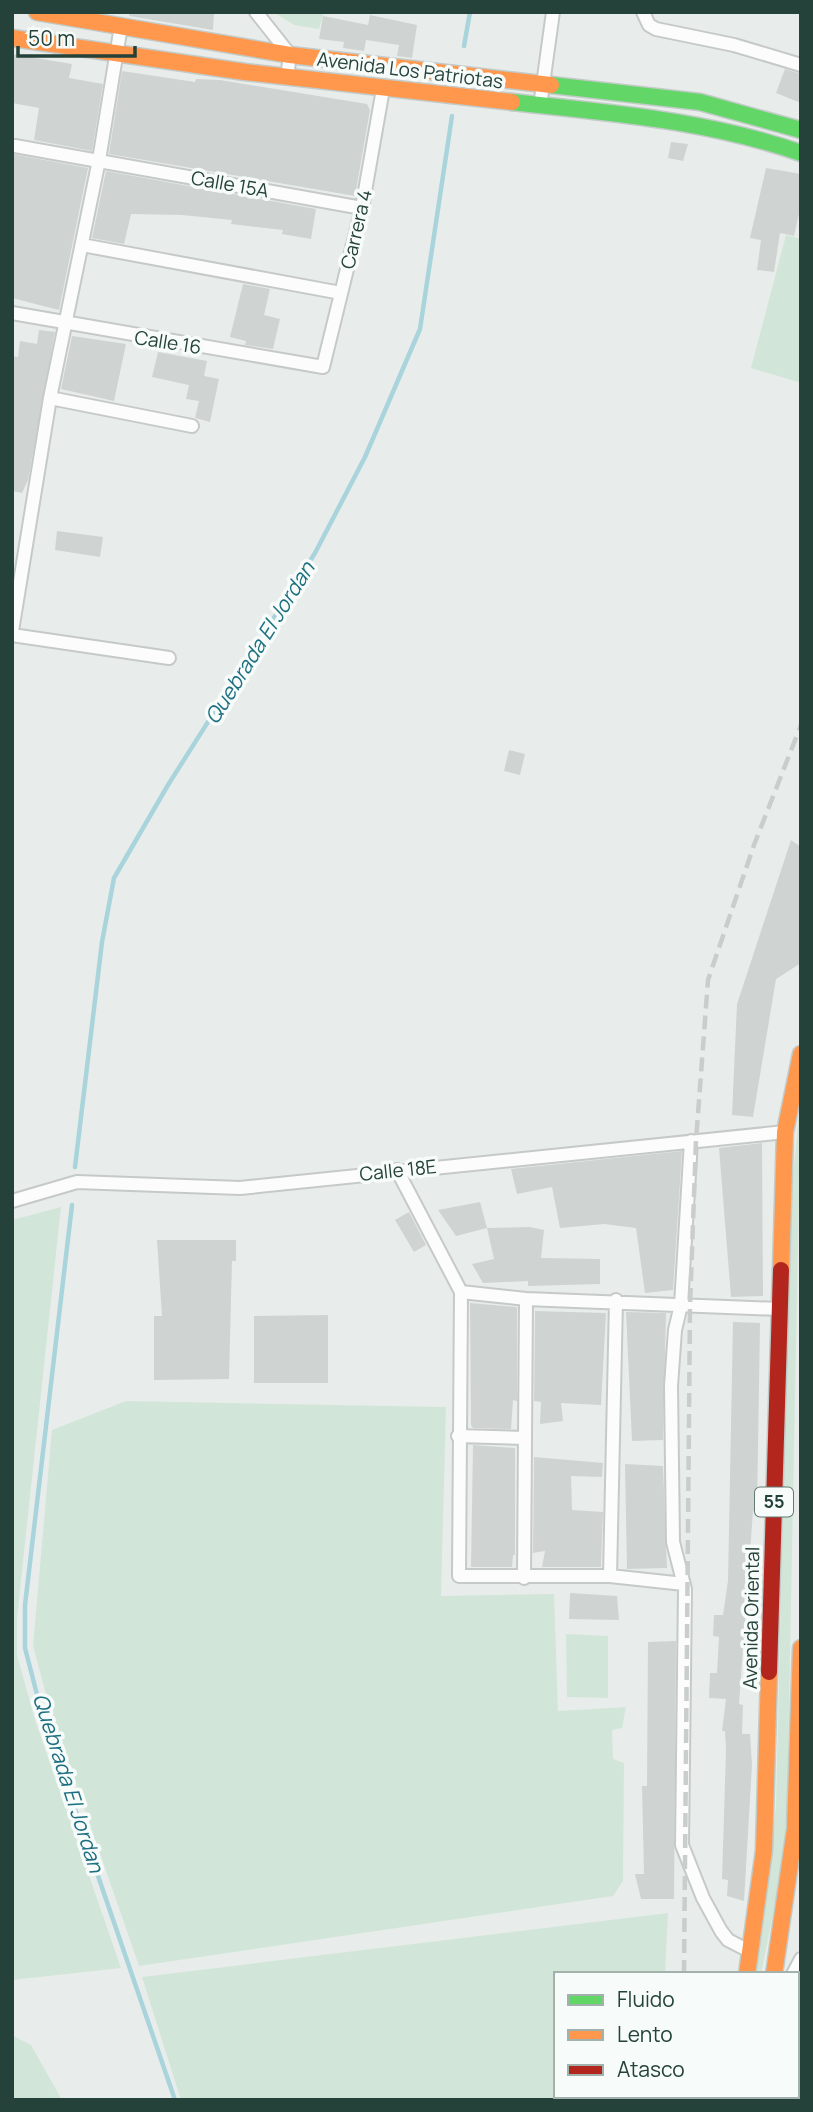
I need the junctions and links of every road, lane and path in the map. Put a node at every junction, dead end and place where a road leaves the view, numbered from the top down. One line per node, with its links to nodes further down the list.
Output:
1 (37, 12): 5 (main road, Avenida Los Patriotas)
2 (256, 12): 8 (street)
3 (553, 12): 12 (street)
4 (643, 12): 9 (street)
5 (121, 26): 7 (street); 8 (main road, Avenida Los Patriotas)
6 (12, 38): 7 (main road, Avenida Los Patriotas)
7 (116, 55): 11 (main road, Avenida Los Patriotas); 19 (street)
8 (290, 55): 10 (main road, Avenida Los Patriotas); 11 (street)
9 (801, 65)
10 (412, 68): 12 (main road, Avenida Los Patriotas); 14 (main road)
11 (287, 77): 13 (main road, Avenida Los Patriotas)
12 (542, 81): 15 (street); 16 (main road, Avenida Los Patriotas)
13 (383, 89): 14 (main road, Avenida Los Patriotas); 20 (street, Carrera 4)
14 (409, 92): 15 (main road, Avenida Los Patriotas)
15 (540, 106): 18 (main road, Avenida Los Patriotas)
16 (801, 130)
17 (15, 146): 19 (street, Calle 15A)
18 (801, 153)
19 (99, 160): 20 (street, Calle 15A); 21 (street)
20 (362, 208): 22 (street, Carrera 4)
21 (82, 245): 22 (street); 24 (street)
22 (341, 293): 25 (street, Carrera 4)
23 (12, 313): 24 (street, Calle 16)
24 (66, 325): 25 (street, Calle 16); 26 (street)
25 (323, 367)
26 (50, 398): 27 (street); 28 (street)
27 (192, 426)
28 (12, 633): 29 (street)
29 (169, 658)
30 (801, 1054): 31 (main road, Avenida Oriental / 55)
31 (785, 1132): 32 (street, Calle 18E); 39 (main road, Avenida Oriental / 55)
32 (691, 1141): 33 (street, Calle 18E); 38 (street)
33 (397, 1170): 34 (street, Calle 18E); 35 (street)
34 (12, 1201)
35 (461, 1292): 36 (street); 40 (street)
36 (527, 1299): 37 (street); 41 (street)
37 (616, 1300): 38 (street); 42 (street)
38 (681, 1305): 39 (street); 44 (street)
39 (779, 1309): 46 (main road, Avenida Oriental / 55)
40 (458, 1436): 41 (street); 43 (street)
41 (524, 1438): 43 (street)
42 (610, 1576): 43 (street); 44 (street)
43 (524, 1578)
44 (684, 1584): 46 (street)
45 (801, 1648): 48 (main road)
46 (751, 1952): 47 (main road, Avenida Oriental / 55)
47 (747, 1972)
48 (774, 1972)

